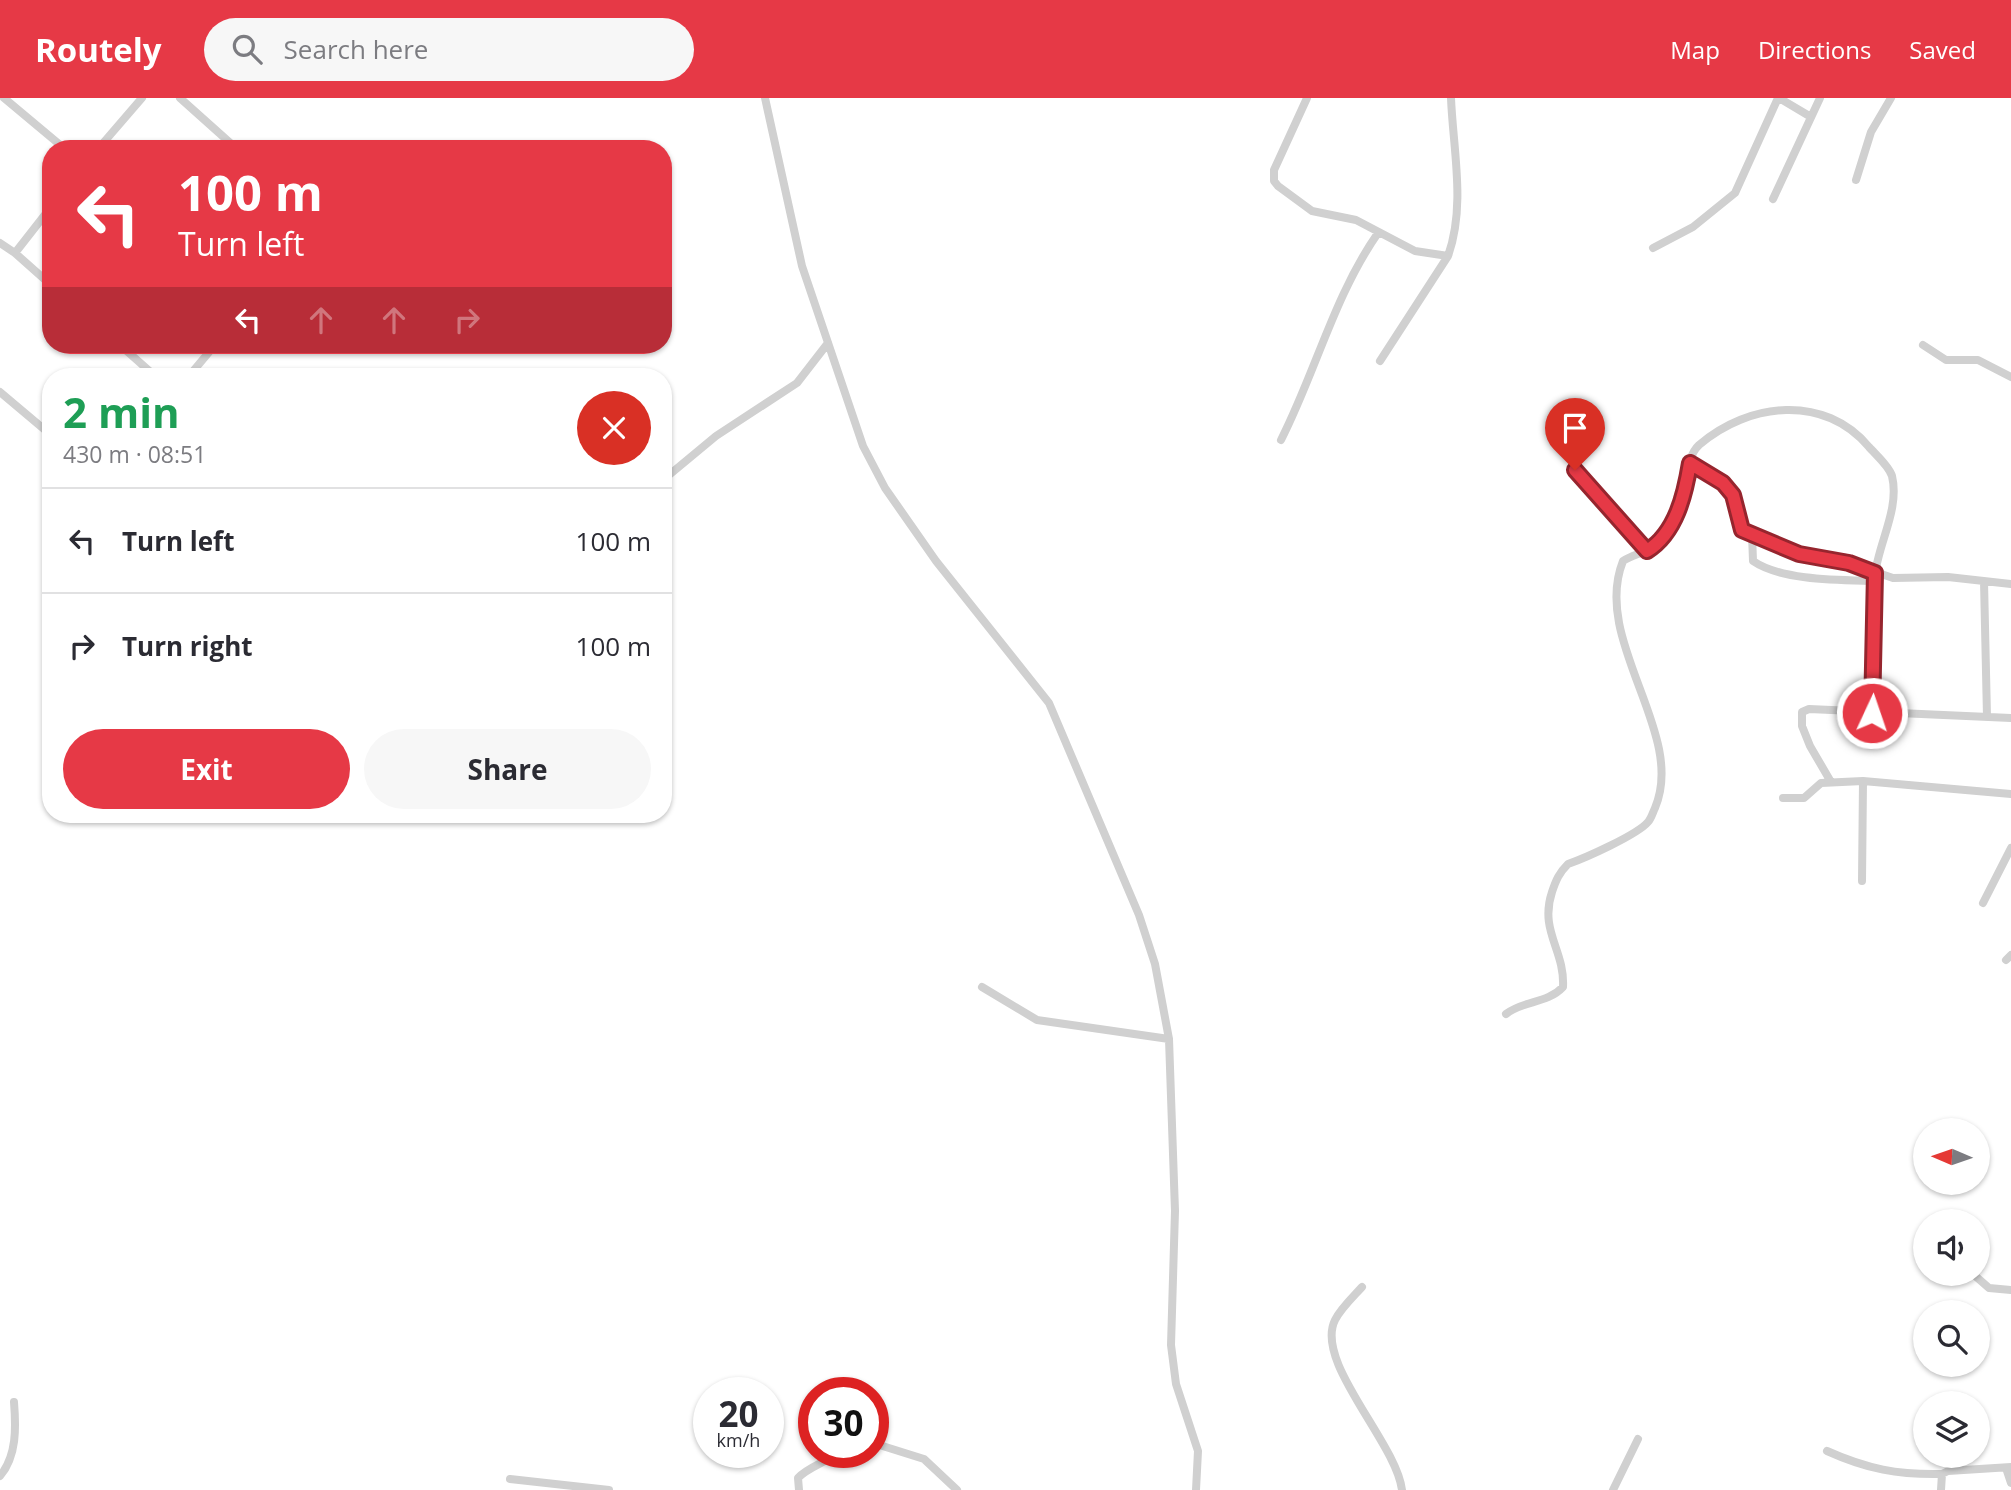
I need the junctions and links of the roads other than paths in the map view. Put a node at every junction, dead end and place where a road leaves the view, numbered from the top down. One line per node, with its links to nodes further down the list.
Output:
1 (4, 98): 11 (street)
2 (142, 98): 12 (street)
3 (180, 98): 13 (street)
4 (765, 98): 23 (street)
5 (1307, 98): 17 (street)
6 (1451, 98): 21 (street)
7 (1778, 98): 10 (street); 19 (street)
8 (1820, 98): 10 (street)
9 (1891, 98): 14 (street)
10 (1811, 117): 15 (street)
11 (54, 140)
12 (106, 140)
13 (227, 140)
14 (1856, 180)
15 (1773, 199)
16 (42, 218): 20 (street)
17 (1378, 233): 21 (street); 33 (street)
18 (0, 243): 20 (street)
19 (1653, 248)
20 (15, 253): 22 (street)
21 (1448, 256): 27 (street)
22 (42, 277)
23 (828, 343): 36 (street); 54 (street)
24 (1923, 345): 30 (street)
25 (130, 354): 28 (street)
26 (207, 354): 29 (street)
27 (1380, 361)
28 (146, 368)
29 (195, 368)
30 (2011, 377)
31 (0, 392): 32 (street)
32 (42, 427)
33 (1282, 440)
34 (1690, 463): 37 (street); 38 (street); 39 (street)
35 (1575, 470): 38 (street)
36 (672, 473)
37 (1752, 534): 39 (street); 39 (street)
38 (1647, 551): 53 (street)
39 (1875, 577): 40 (street); 42 (street)
40 (1984, 581): 41 (street); 43 (street)
41 (2011, 584)
42 (1872, 713): 43 (street); 46 (street)
43 (1987, 717): 44 (street)
44 (2011, 718)
45 (1863, 781): 46 (street); 47 (street); 50 (street)
46 (1831, 782): 48 (street)
47 (2011, 794)
48 (1783, 799)
49 (2011, 848): 51 (street)
50 (1862, 881)
51 (1983, 903)
52 (982, 987): 54 (street)
53 (1506, 1014)
54 (1169, 1039): 71 (street)
55 (1987, 1286): 57 (street)
56 (1362, 1287): 72 (street)
57 (2011, 1290)
58 (14, 1402): 65 (street)
59 (1638, 1439): 73 (street)
60 (889, 1448): 70 (street)
61 (1827, 1451): 64 (street)
62 (2009, 1467): 64 (street); 67 (street)
63 (814, 1468): 69 (street)
64 (1941, 1474): 74 (street)
65 (0, 1476)
66 (510, 1479): 68 (street)
67 (2011, 1483)
68 (609, 1490)
69 (799, 1490)
70 (957, 1490)
71 (1196, 1490)
72 (1402, 1490)
73 (1613, 1490)
74 (1941, 1490)

